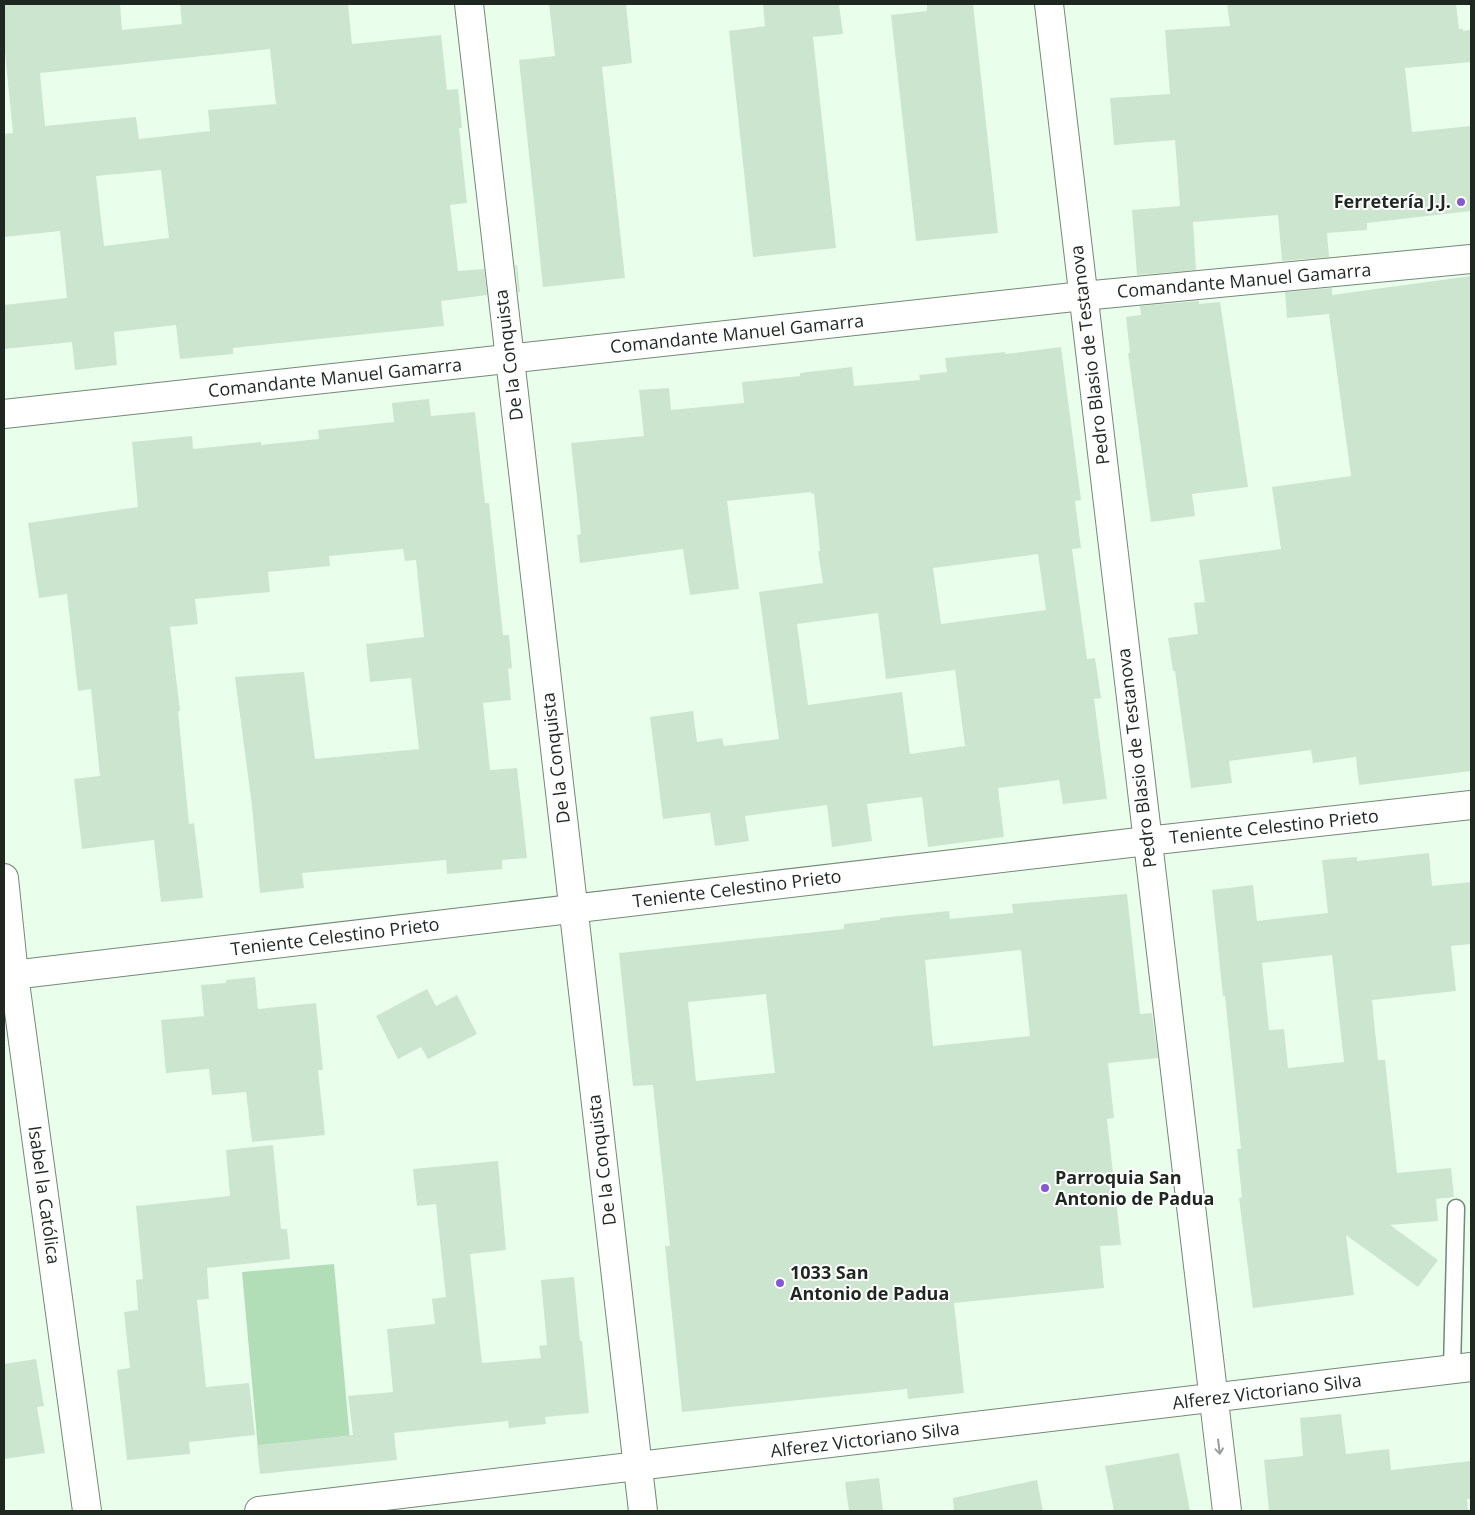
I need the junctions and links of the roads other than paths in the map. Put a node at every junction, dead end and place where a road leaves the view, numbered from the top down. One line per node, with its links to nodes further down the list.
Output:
1 (469, 4): 5 (street, De la Conquista)
2 (1049, 4): 4 (street, Pedro Blasio de Testanova)
3 (1471, 259): 4 (street, Comandante Manuel Gamarra)
4 (1083, 296): 5 (street, Comandante Manuel Gamarra); 8 (street, Pedro Blasio de Testanova)
5 (510, 358): 6 (street, Comandante Manuel Gamarra); 10 (street, De la Conquista)
6 (4, 414)
7 (1471, 805): 8 (street, Teniente Celestino Prieto)
8 (1147, 841): 10 (street, Teniente Celestino Prieto); 14 (street, Pedro Blasio de Testanova)
9 (4, 878): 11 (street, Isabel la Católica)
10 (573, 909): 11 (street, Teniente Celestino Prieto); 15 (street, De la Conquista)
11 (9, 975): 16 (street, Isabel la Católica)
12 (1456, 1208): 13 (lane)
13 (1462, 1368): 14 (street, Alferez Victoriano Silva)
14 (1213, 1399): 15 (street, Alferez Victoriano Silva); 19 (street, Pedro Blasio de Testanova, one-way to 19)
15 (638, 1466): 17 (street, Alferez Victoriano Silva); 18 (street, De la Conquista)
16 (87, 1511)
17 (259, 1511)
18 (643, 1511)
19 (1227, 1511)

